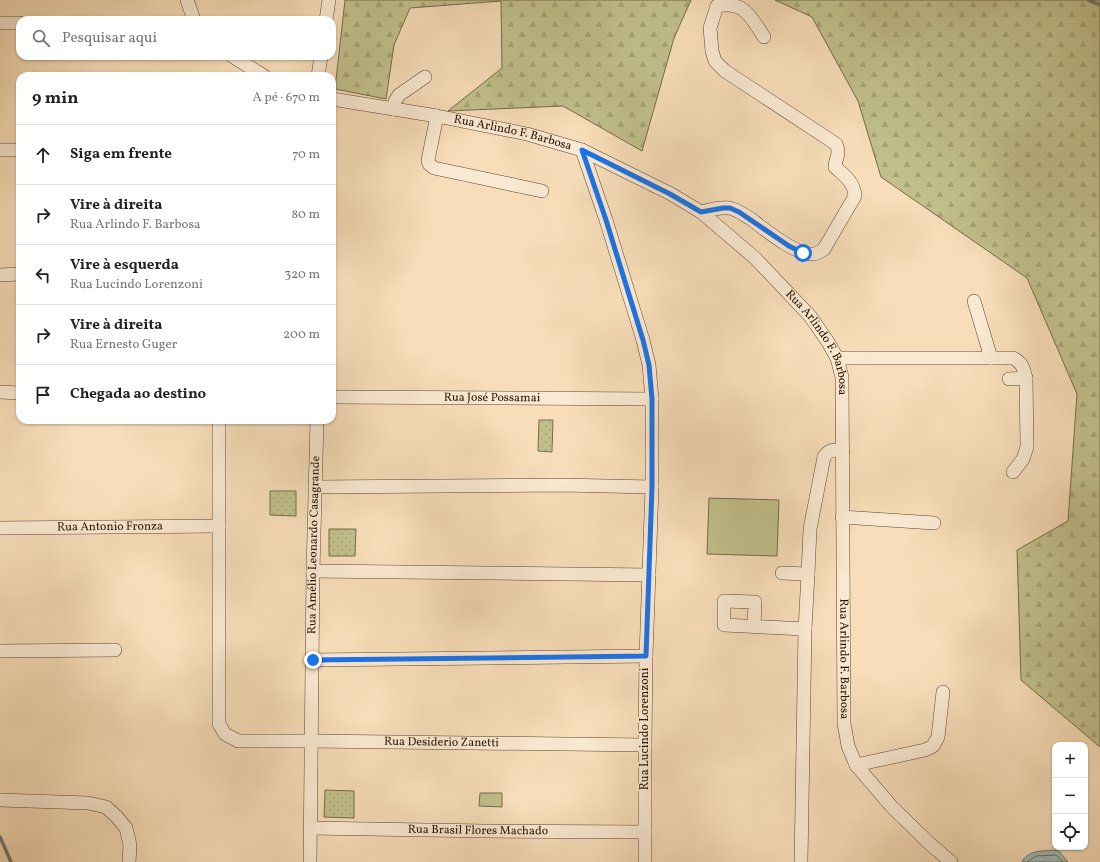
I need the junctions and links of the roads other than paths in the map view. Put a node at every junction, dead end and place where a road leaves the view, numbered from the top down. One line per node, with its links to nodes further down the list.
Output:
1 (187, 0): 3 (street)
2 (329, 0): 4 (street)
3 (193, 16)
4 (327, 16)
5 (0, 23): 6 (street)
6 (16, 24)
7 (764, 37): 20 (street)
8 (238, 60): 10 (street)
9 (320, 60): 11 (street)
10 (258, 72)
11 (319, 72)
12 (425, 77): 14 (street)
13 (336, 100): 14 (street, Rua Arlindo F. Barbosa)
14 (393, 109): 15 (street, Rua Arlindo F. Barbosa)
15 (437, 116): 18 (street, Rua Arlindo F. Barbosa); 19 (street)
16 (0, 150): 17 (street)
17 (16, 150)
18 (582, 150): 20 (street, Rua Arlindo F. Barbosa); 31 (street, Rua Lucindo Lorenzoni)
19 (542, 191)
20 (701, 212): 24 (street, Rua Arlindo F. Barbosa)
21 (16, 274): 22 (street)
22 (0, 275)
23 (974, 301): 25 (street)
24 (837, 358): 25 (street); 34 (street, Rua Arlindo F. Barbosa)
25 (991, 358): 26 (street)
26 (1026, 378): 27 (street); 35 (street)
27 (1010, 379)
28 (0, 392): 29 (street)
29 (16, 393)
30 (336, 397): 31 (street, Rua José Possamai)
31 (652, 399): 37 (street, Rua Lucindo Lorenzoni)
32 (219, 424): 40 (street)
33 (316, 424): 36 (street, Rua Amélio Leonardo Casagrande)
34 (843, 450): 38 (street, Rua Arlindo F. Barbosa); 44 (street)
35 (1013, 472)
36 (315, 487): 37 (street); 42 (street, Rua Amélio Leonardo Casagrande)
37 (652, 487): 45 (street, Rua Lucindo Lorenzoni)
38 (842, 517): 39 (street); 55 (street, Rua Arlindo F. Barbosa)
39 (934, 522)
40 (219, 526): 41 (street, Rua Antonio Fronza); 53 (street, Rua Desiderio Zanetti)
41 (0, 528)
42 (313, 571): 45 (street); 51 (street, Rua Amélio Leonardo Casagrande)
43 (782, 573): 44 (street)
44 (808, 574): 47 (street)
45 (649, 575): 50 (street, Rua Lucindo Lorenzoni)
46 (754, 626): 47 (street)
47 (805, 629): 62 (street)
48 (115, 650): 49 (street)
49 (0, 651)
50 (646, 656): 51 (street); 54 (street, Rua Lucindo Lorenzoni)
51 (313, 660): 53 (street, Rua Amélio Leonardo Casagrande)
52 (943, 692): 55 (street)
53 (311, 741): 54 (street, Rua Desiderio Zanetti); 57 (street, Rua Amélio Leonardo Casagrande)
54 (645, 745): 58 (street, Rua Lucindo Lorenzoni)
55 (856, 765): 63 (street, Rua Arlindo F. Barbosa)
56 (0, 800): 59 (street)
57 (311, 828): 58 (street, Rua Brasil Flores Machado); 60 (street, Rua Amélio Leonardo Casagrande)
58 (645, 832): 61 (street, Rua Lucindo Lorenzoni)
59 (129, 862)
60 (310, 862)
61 (645, 862)
62 (800, 862)
63 (950, 862)

